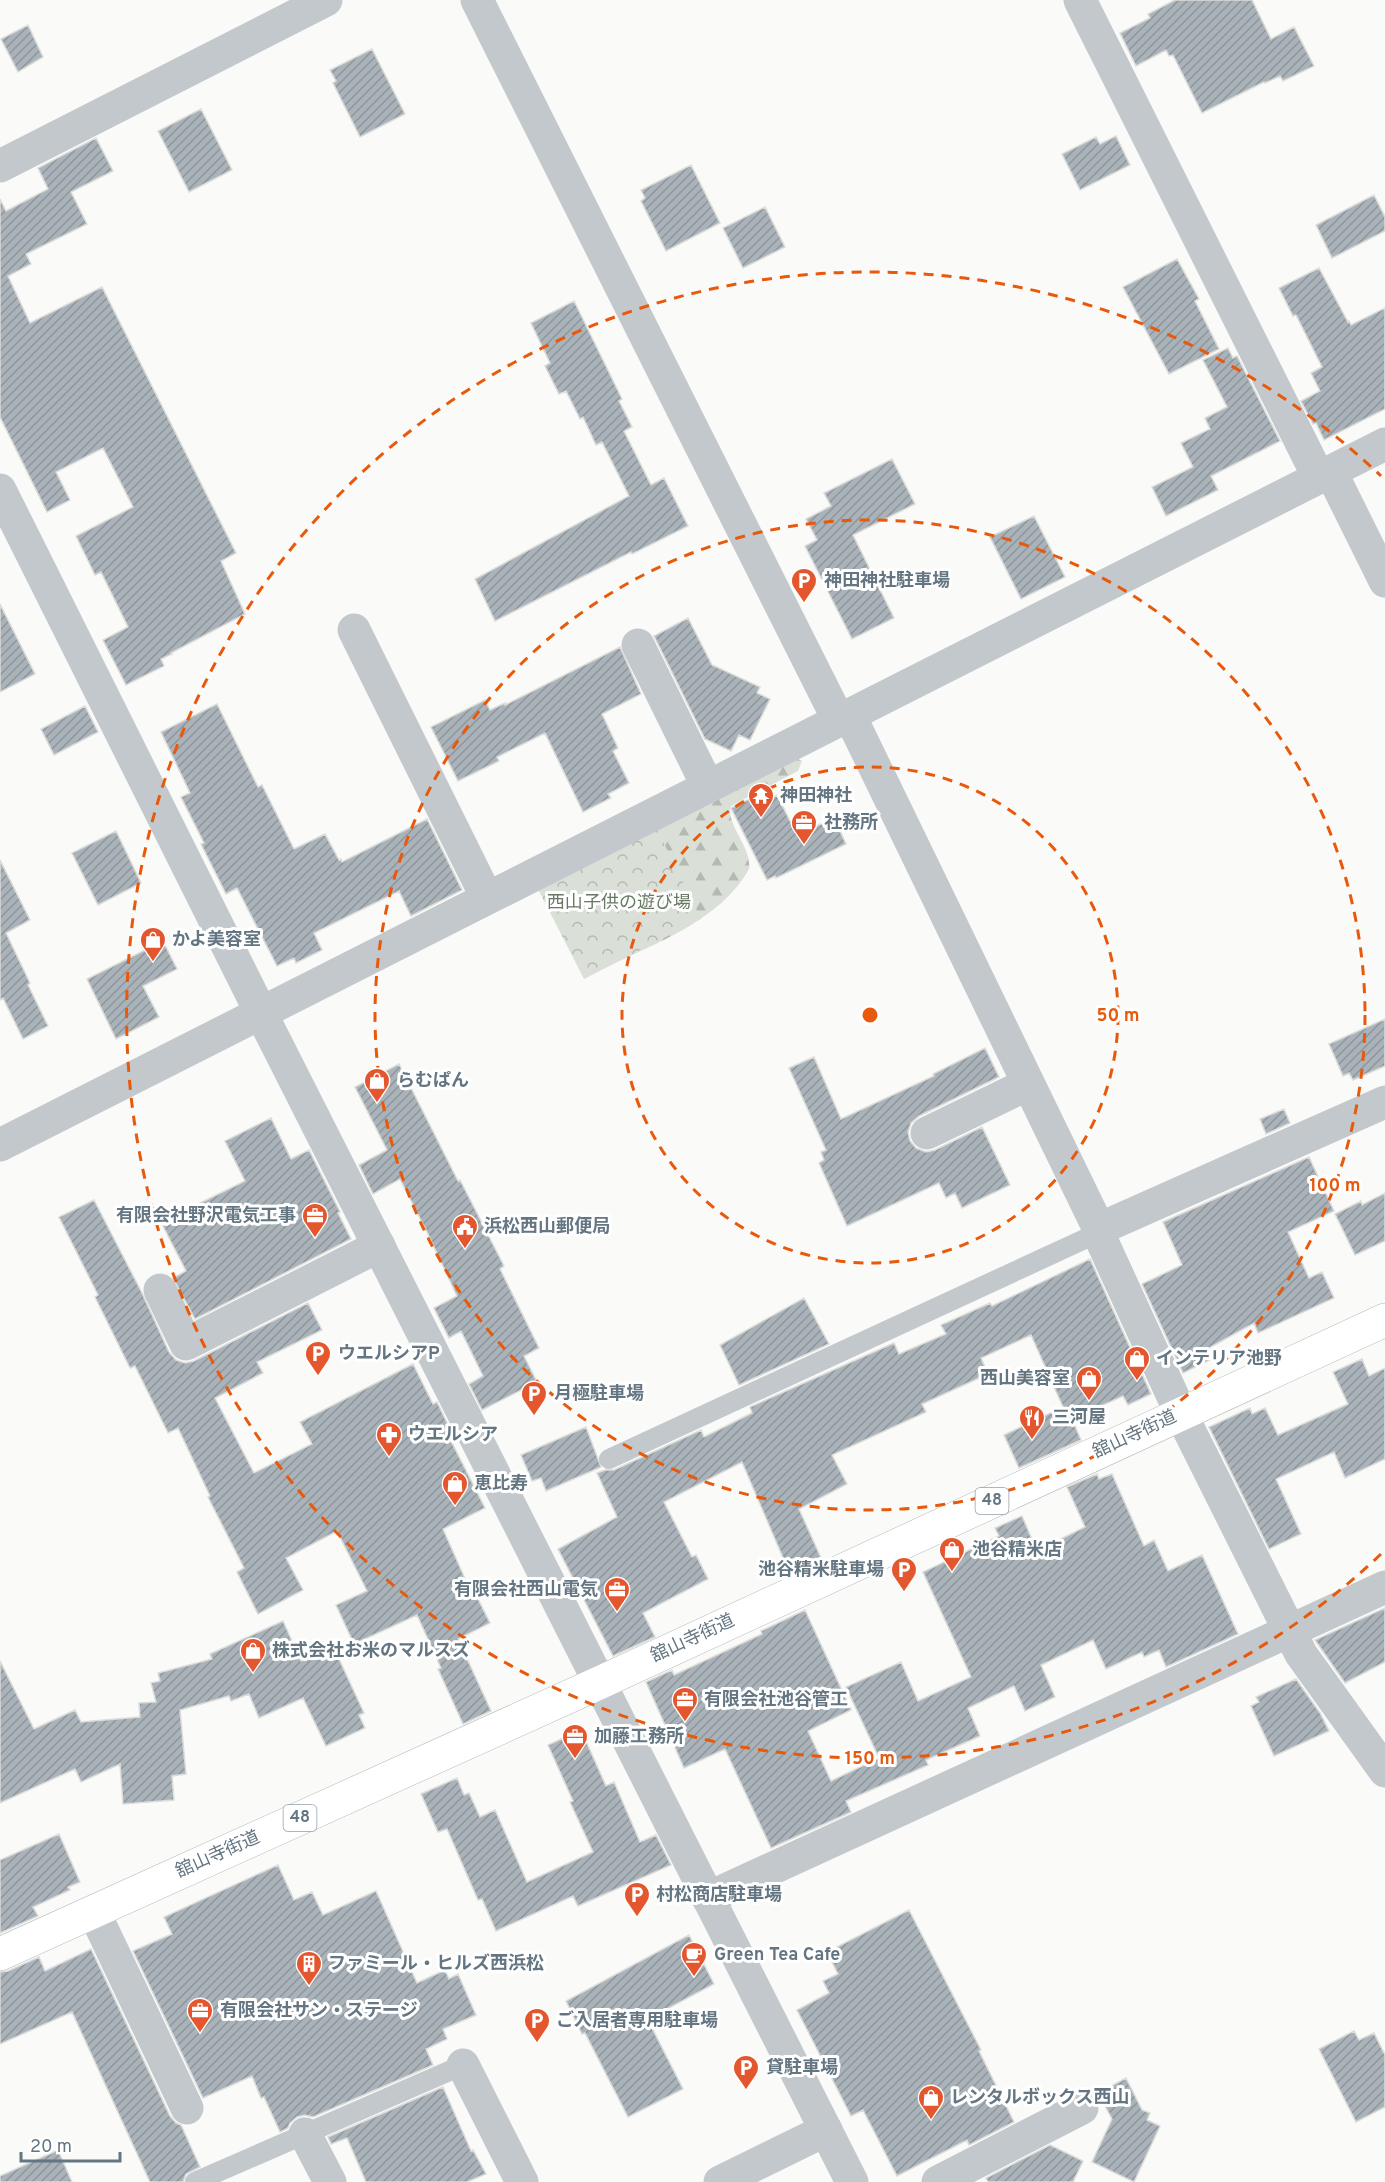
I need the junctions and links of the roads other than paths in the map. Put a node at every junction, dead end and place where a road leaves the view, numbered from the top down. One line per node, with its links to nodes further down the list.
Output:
1 (326, 0): 4 (street)
2 (477, 0): 11 (street)
3 (1080, 0): 6 (street)
4 (0, 165)
5 (1385, 444): 6 (street)
6 (1325, 475): 8 (street); 11 (street)
7 (0, 490): 14 (street)
8 (1385, 581)
9 (354, 630): 13 (street)
10 (638, 645): 12 (street)
11 (844, 718): 12 (street); 15 (street)
12 (708, 787): 13 (street)
13 (488, 898): 14 (street)
14 (261, 1012): 18 (street); 20 (street)
15 (1029, 1083): 17 (street); 19 (street)
16 (1385, 1102): 19 (street)
17 (927, 1133)
18 (0, 1144)
19 (1100, 1230): 23 (street); 24 (lane)
20 (379, 1246): 21 (street); 27 (street)
21 (160, 1290)
22 (1385, 1320): 23 (main road, 舘山寺街道 / 48)
23 (1181, 1414): 26 (street); 27 (main road, 舘山寺街道 / 48)
24 (609, 1458)
25 (1385, 1587): 26 (street)
26 (1290, 1631): 28 (street); 29 (street)
27 (599, 1683): 29 (street); 30 (main road, 舘山寺街道 / 48)
28 (1385, 1771)
29 (708, 1898): 35 (street)
30 (94, 1912): 31 (main road, 舘山寺街道 / 48); 33 (street)
31 (0, 1954)
32 (463, 2065): 36 (lane); 39 (street)
33 (188, 2108)
34 (1082, 2108): 42 (street)
35 (826, 2130): 40 (street); 41 (street)
36 (305, 2134): 37 (lane); 38 (street)
37 (195, 2182)
38 (330, 2182)
39 (522, 2182)
40 (720, 2182)
41 (852, 2182)
42 (938, 2182)

